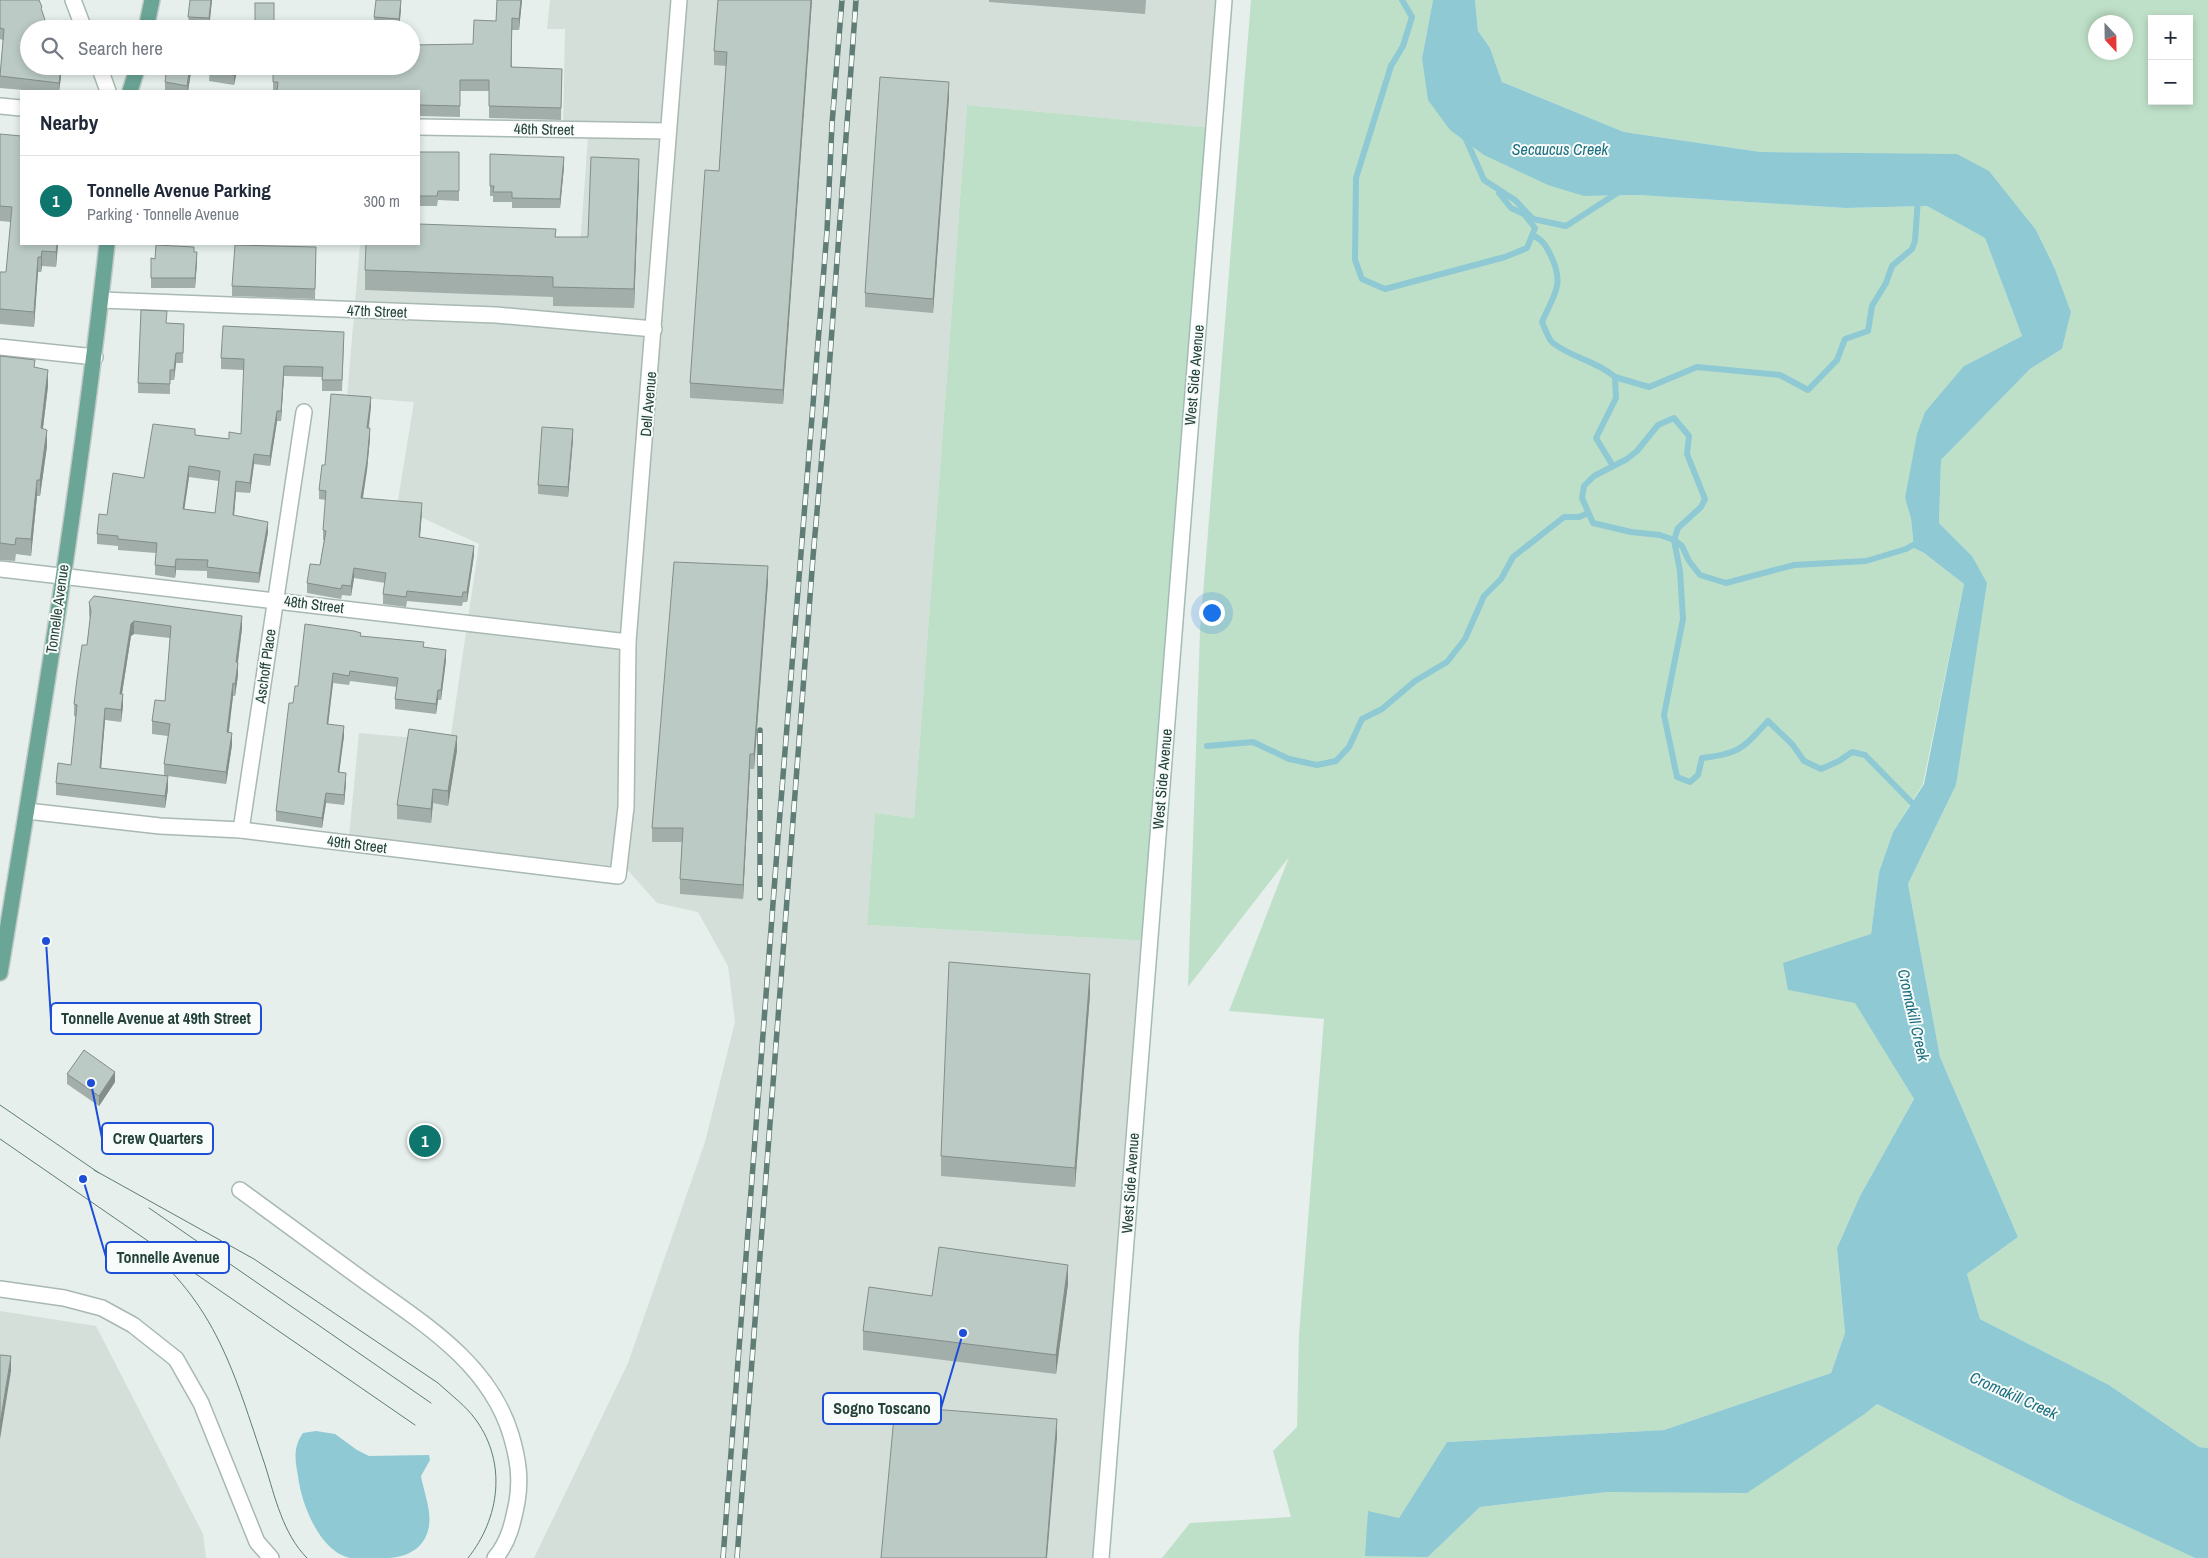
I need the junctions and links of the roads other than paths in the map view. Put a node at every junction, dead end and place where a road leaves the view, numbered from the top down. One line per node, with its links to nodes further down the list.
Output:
1 (73, 0): 5 (street)
2 (152, 0): 6 (main road)
3 (679, 0): 14 (street, Dell Avenue)
4 (1224, 0): 33 (street, West Side Avenue)
5 (81, 20)
6 (148, 20)
7 (102, 75): 9 (street)
8 (135, 75): 10 (main road)
9 (108, 90)
10 (130, 90)
11 (0, 106): 12 (street)
12 (20, 108)
13 (420, 127): 14 (street, 46th Street)
14 (668, 131): 17 (street, Dell Avenue)
15 (107, 245): 16 (main road, Tonnelle Avenue)
16 (101, 300): 17 (street, 47th Street); 19 (main road, Tonnelle Avenue)
17 (654, 329): 24 (street, Dell Avenue)
18 (0, 347): 19 (street)
19 (95, 357): 22 (main road, Tonnelle Avenue)
20 (304, 412): 23 (street, Aschoff Place)
21 (0, 569): 22 (street, 48th Street)
22 (62, 575): 23 (street, 48th Street); 26 (main road, Tonnelle Avenue)
23 (275, 600): 24 (street, 48th Street); 27 (street, Aschoff Place)
24 (628, 642): 25 (street, Dell Avenue)
25 (626, 808): 27 (street, 49th Street)
26 (27, 811): 27 (street, 49th Street); 28 (main road, Tonnelle Avenue)
27 (241, 830)
28 (0, 973)
29 (240, 1190): 32 (street)
30 (0, 1289): 31 (street)
31 (271, 1558)
32 (495, 1558)
33 (1102, 1558)

